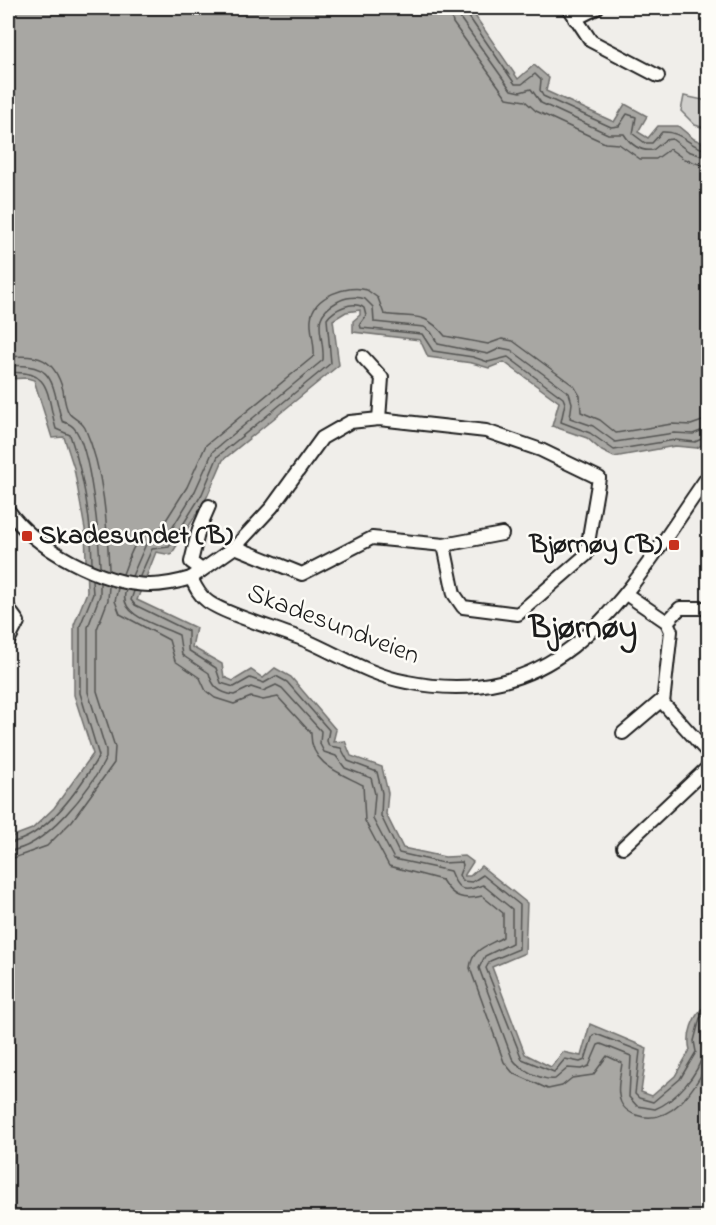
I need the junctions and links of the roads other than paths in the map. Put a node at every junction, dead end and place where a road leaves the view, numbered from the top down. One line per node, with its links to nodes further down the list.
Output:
1 (597, 8): 2 (street)
2 (572, 13): 3 (street)
3 (658, 76)
4 (363, 357): 5 (street)
5 (379, 418): 10 (street); 11 (street)
6 (708, 476): 14 (street, Skadesundveien)
7 (209, 506): 12 (street)
8 (8, 510): 13 (street)
9 (502, 534): 10 (street)
10 (444, 544): 11 (street)
11 (235, 547): 12 (street)
12 (202, 570): 13 (street)
13 (188, 579): 14 (street, Skadesundveien)
14 (626, 594): 17 (street)
15 (8, 608): 18 (street)
16 (708, 608): 17 (street)
17 (667, 622): 19 (street)
18 (8, 641)
19 (663, 699): 20 (street); 21 (street)
20 (623, 733)
21 (708, 753)
22 (708, 767): 23 (street)
23 (623, 846)

